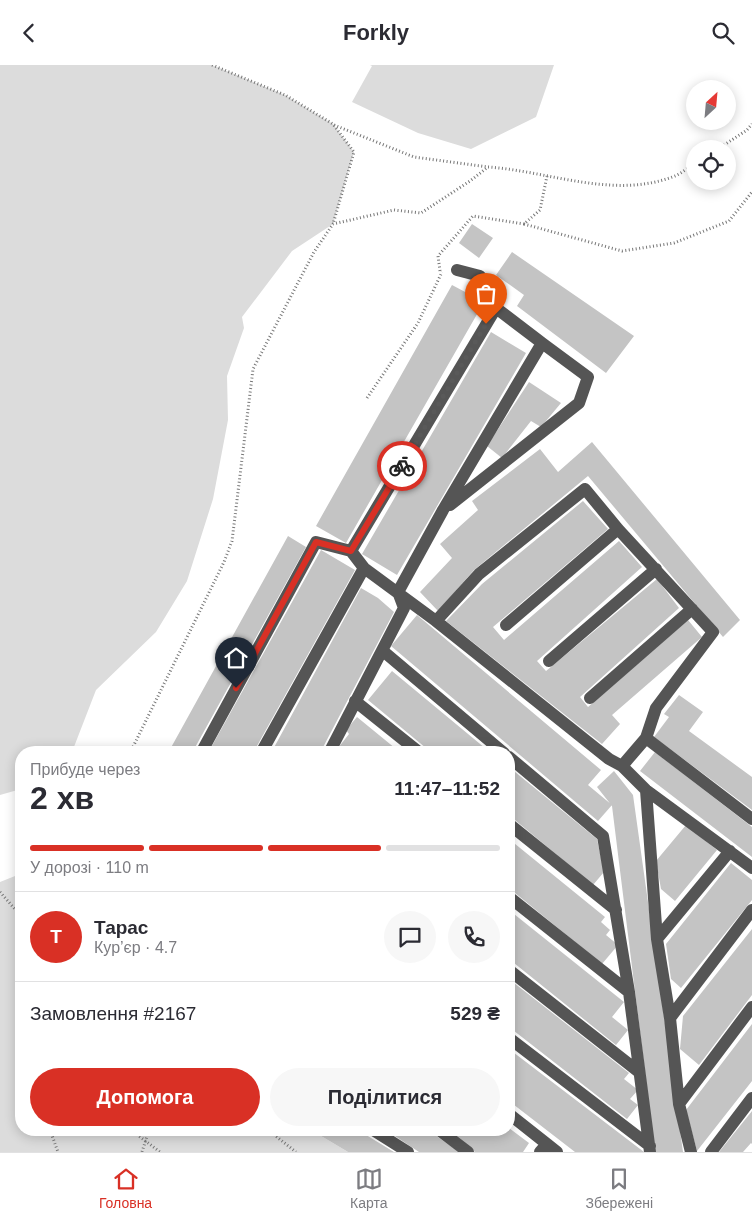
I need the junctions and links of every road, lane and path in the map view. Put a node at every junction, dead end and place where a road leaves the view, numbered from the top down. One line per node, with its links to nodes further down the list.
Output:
1 (212, 65): 3 (path)
2 (752, 123): 4 (path)
3 (333, 125): 5 (path); 9 (path)
4 (732, 140)
5 (488, 167): 7 (path); 9 (path)
6 (686, 169): 7 (path)
7 (547, 176): 10 (path)
8 (752, 192): 10 (path)
9 (333, 224): 30 (path)
10 (524, 224): 12 (path)
11 (457, 270): 12 (path); 13 (lane)
12 (440, 272): 15 (path)
13 (496, 308): 14 (lane); 18 (lane)
14 (542, 343): 16 (lane); 16 (lane)
15 (367, 398)
16 (443, 510): 21 (lane)
17 (618, 529): 20 (lane); 23 (lane); 24 (lane)
18 (351, 551): 19 (lane); 31 (lane)
19 (364, 568): 21 (lane); 32 (lane)
20 (656, 569): 22 (lane); 26 (lane)
21 (398, 593): 23 (lane); 25 (lane)
22 (692, 609): 27 (lane); 29 (lane)
23 (436, 621): 37 (lane)
24 (506, 625)
25 (382, 651): 28 (lane); 35 (lane)
26 (549, 661)
27 (590, 697)
28 (355, 701): 33 (lane); 34 (lane)
29 (646, 738): 37 (lane); 39 (lane)
30 (133, 746)
31 (205, 746)
32 (265, 746)
33 (332, 746)
34 (411, 746)
35 (496, 746)
36 (515, 762): 46 (lane)
37 (622, 766): 38 (lane)
38 (646, 789): 41 (lane); 48 (lane)
39 (752, 819)
40 (515, 829): 46 (lane)
41 (730, 851): 42 (lane); 48 (lane)
42 (752, 868)
43 (0, 892): 45 (path)
44 (515, 902): 50 (lane)
45 (15, 909)
46 (616, 910): 50 (lane)
47 (752, 911): 52 (lane)
48 (657, 939): 52 (lane)
49 (515, 974): 54 (lane)
50 (629, 992): 54 (lane)
51 (752, 1007): 56 (lane)
52 (670, 1018): 56 (lane)
53 (515, 1042): 66 (lane)
54 (639, 1072): 66 (lane)
55 (752, 1098): 74 (lane)
56 (679, 1104): 73 (lane)
57 (515, 1119): 65 (lane)
58 (52, 1136): 67 (path)
59 (139, 1136): 64 (path)
60 (147, 1136): 64 (path)
61 (276, 1136): 70 (path)
62 (383, 1136): 71 (lane)
63 (447, 1136): 72 (lane)
64 (145, 1141): 68 (path); 69 (path)
65 (548, 1149)
66 (650, 1149)
67 (58, 1152)
68 (142, 1152)
69 (160, 1152)
70 (296, 1152)
71 (408, 1152)
72 (468, 1152)
73 (691, 1152)
74 (711, 1152)

